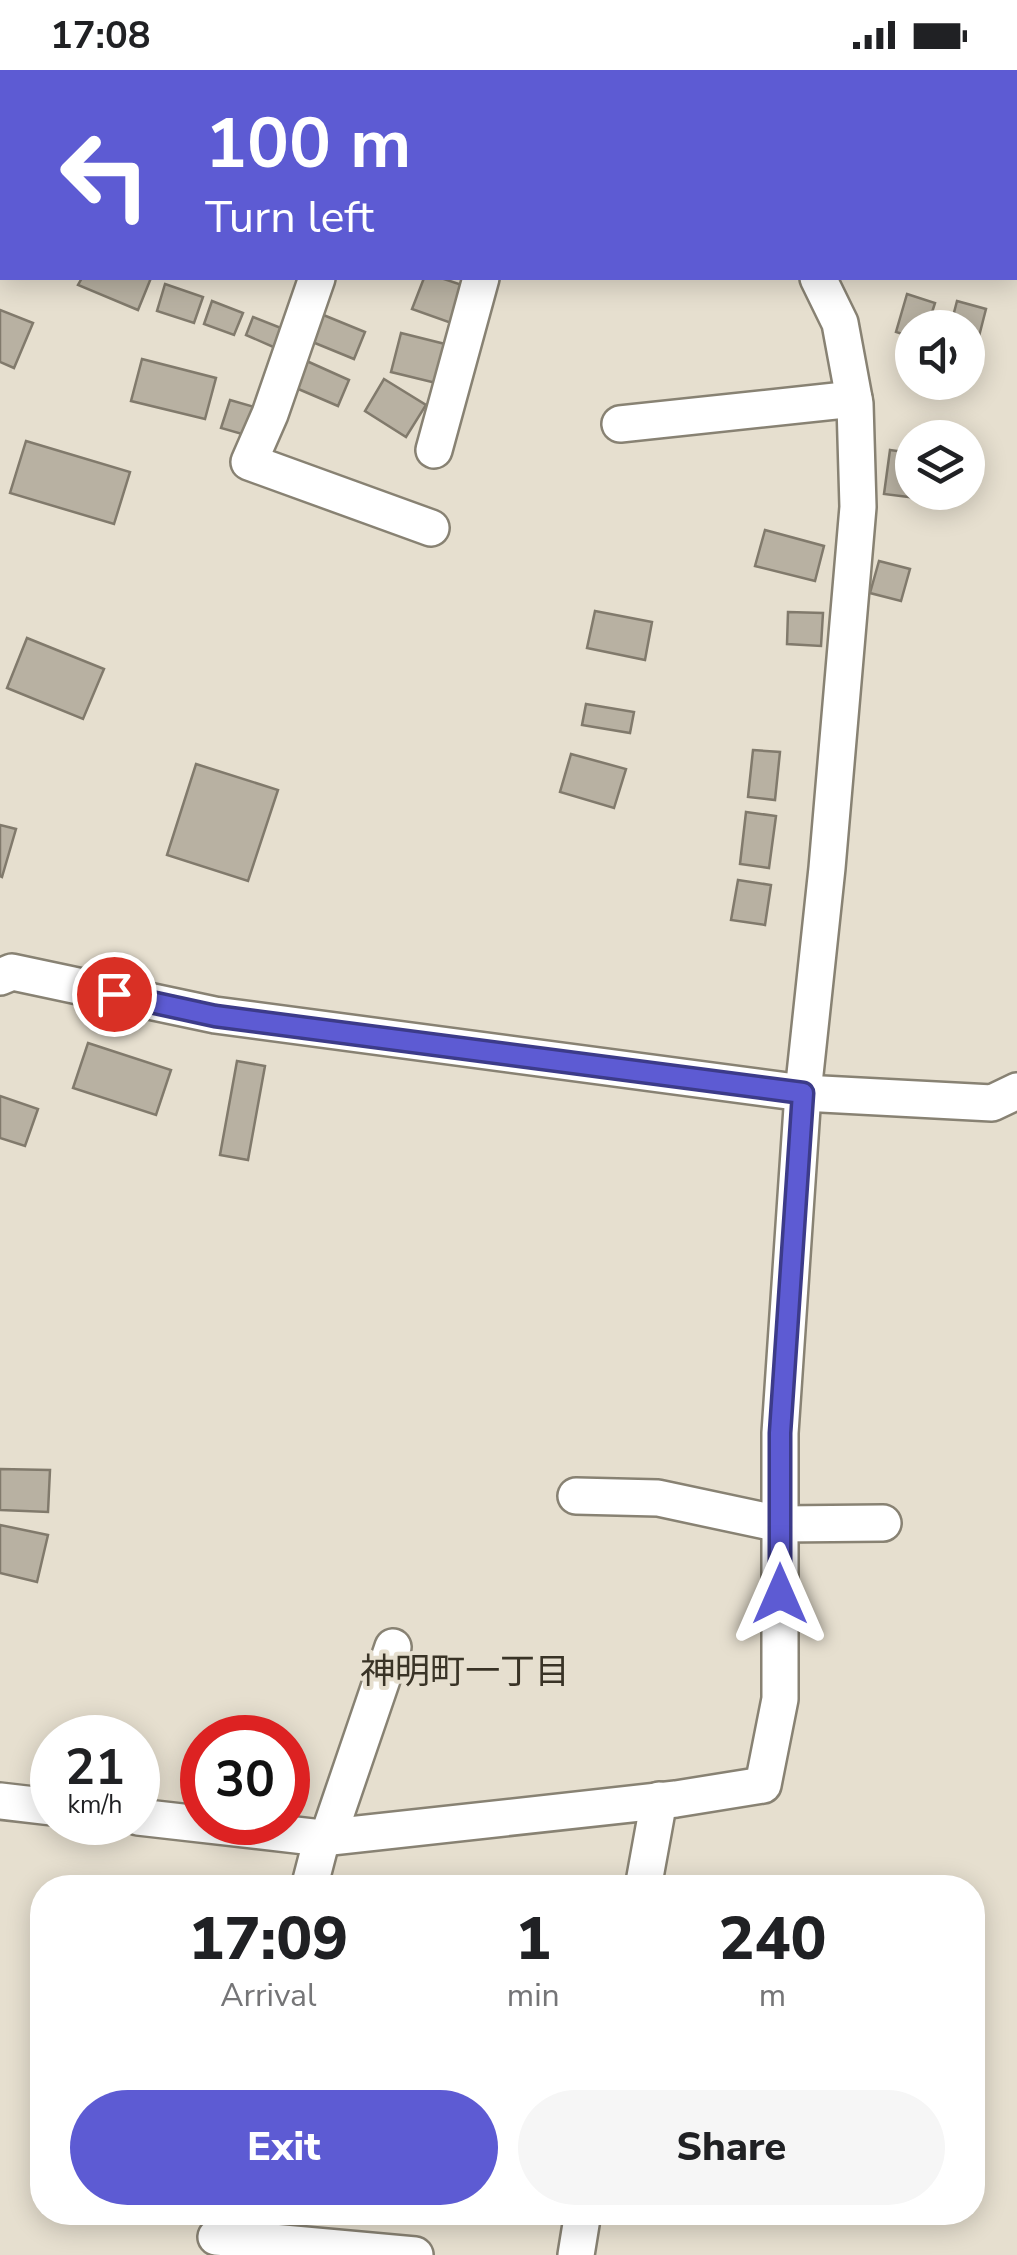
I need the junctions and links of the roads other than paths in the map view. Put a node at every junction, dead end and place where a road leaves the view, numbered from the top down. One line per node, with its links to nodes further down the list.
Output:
1 (316, 280): 7 (street)
2 (480, 280): 6 (street)
3 (819, 280): 4 (street)
4 (854, 399): 5 (street); 10 (street)
5 (620, 424)
6 (434, 450)
7 (432, 528)
8 (0, 976): 10 (street)
9 (1017, 1091): 10 (street)
10 (803, 1093): 13 (street)
11 (576, 1496): 13 (street)
12 (883, 1523): 13 (street)
13 (780, 1524): 15 (street)
14 (393, 1647): 19 (street)
15 (660, 1800): 19 (street); 21 (street)
16 (0, 1801): 17 (street)
17 (30, 1804)
18 (160, 1819): 19 (street)
19 (325, 1837): 20 (street)
20 (313, 1875)
21 (646, 1875)
22 (582, 2225): 25 (street)
23 (216, 2235): 24 (street)
24 (416, 2255)
25 (576, 2255)

